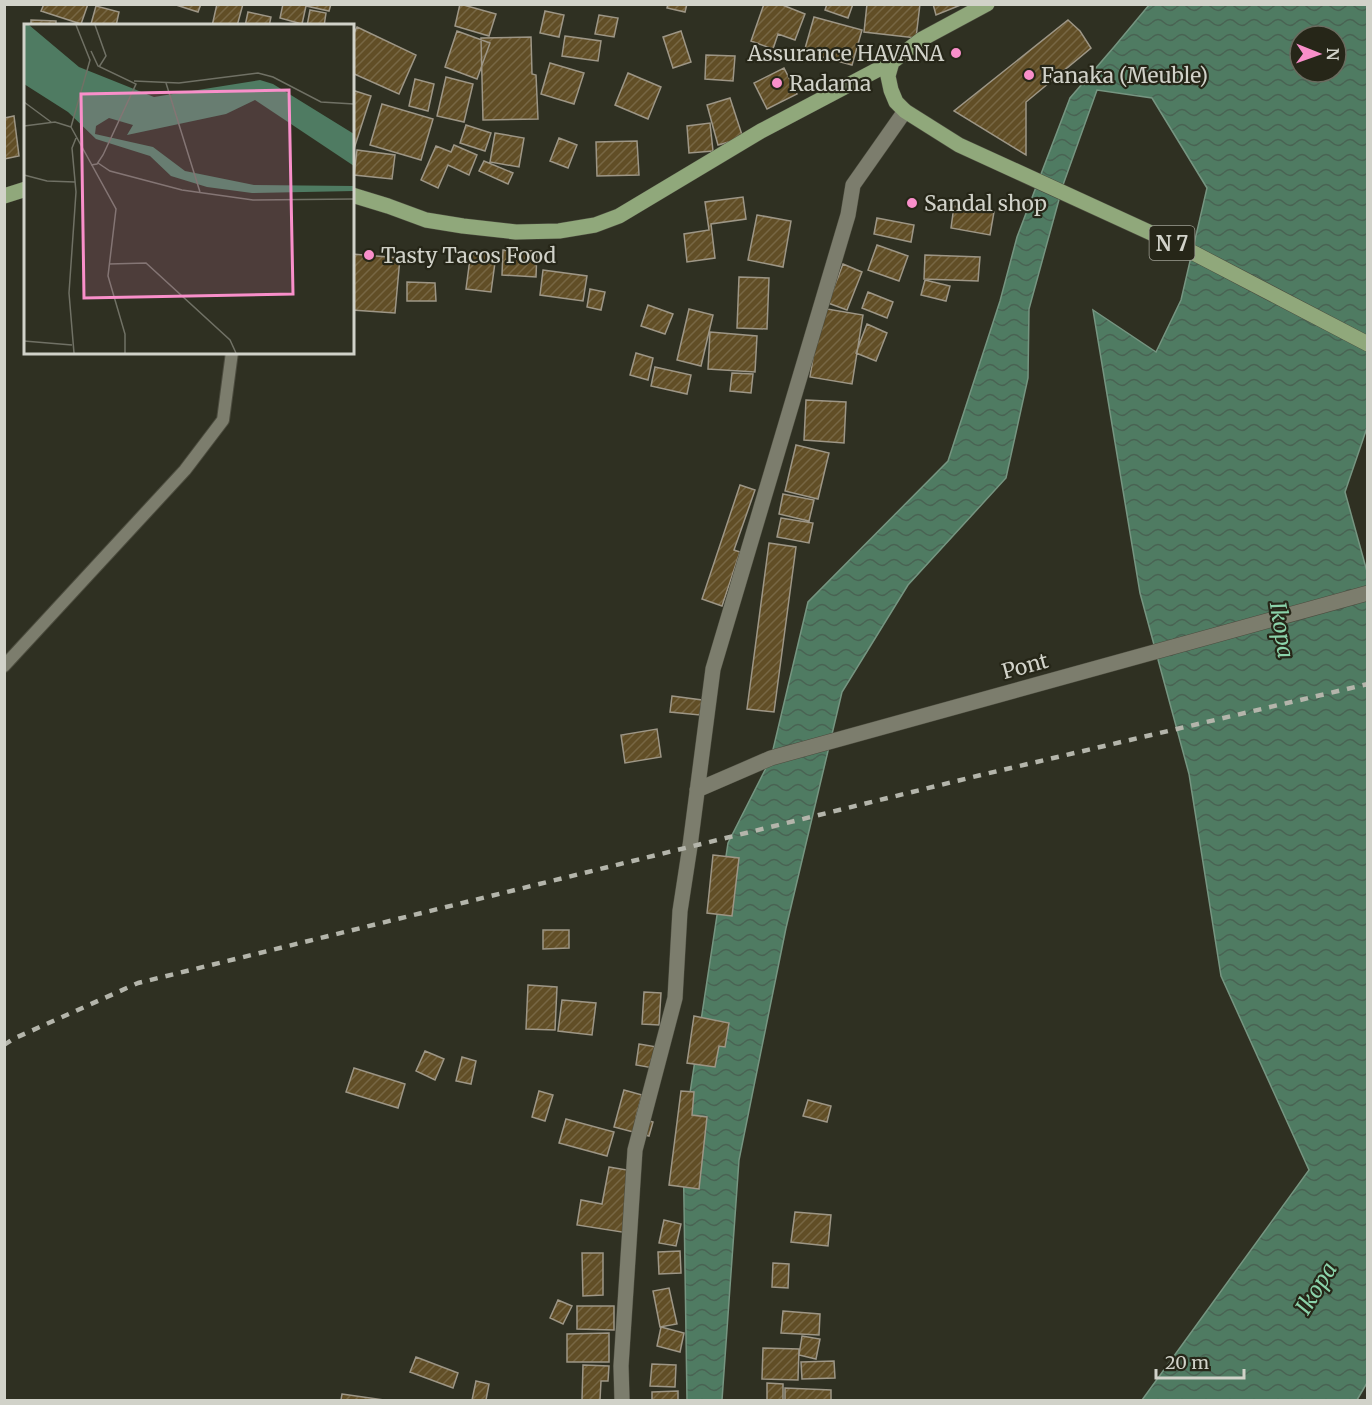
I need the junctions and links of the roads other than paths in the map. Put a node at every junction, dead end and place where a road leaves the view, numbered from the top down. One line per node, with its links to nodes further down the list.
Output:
1 (987, 4): 2 (main road)
2 (892, 63): 3 (main road, N 7); 6 (main road)
3 (904, 111): 7 (main road, N 7); 11 (street)
4 (24, 190): 5 (main road)
5 (4, 196)
6 (354, 196)
7 (1368, 344)
8 (232, 354): 10 (lane)
9 (1368, 593): 11 (street, Pont)
10 (4, 666)
11 (697, 790): 12 (street)
12 (622, 1401)

